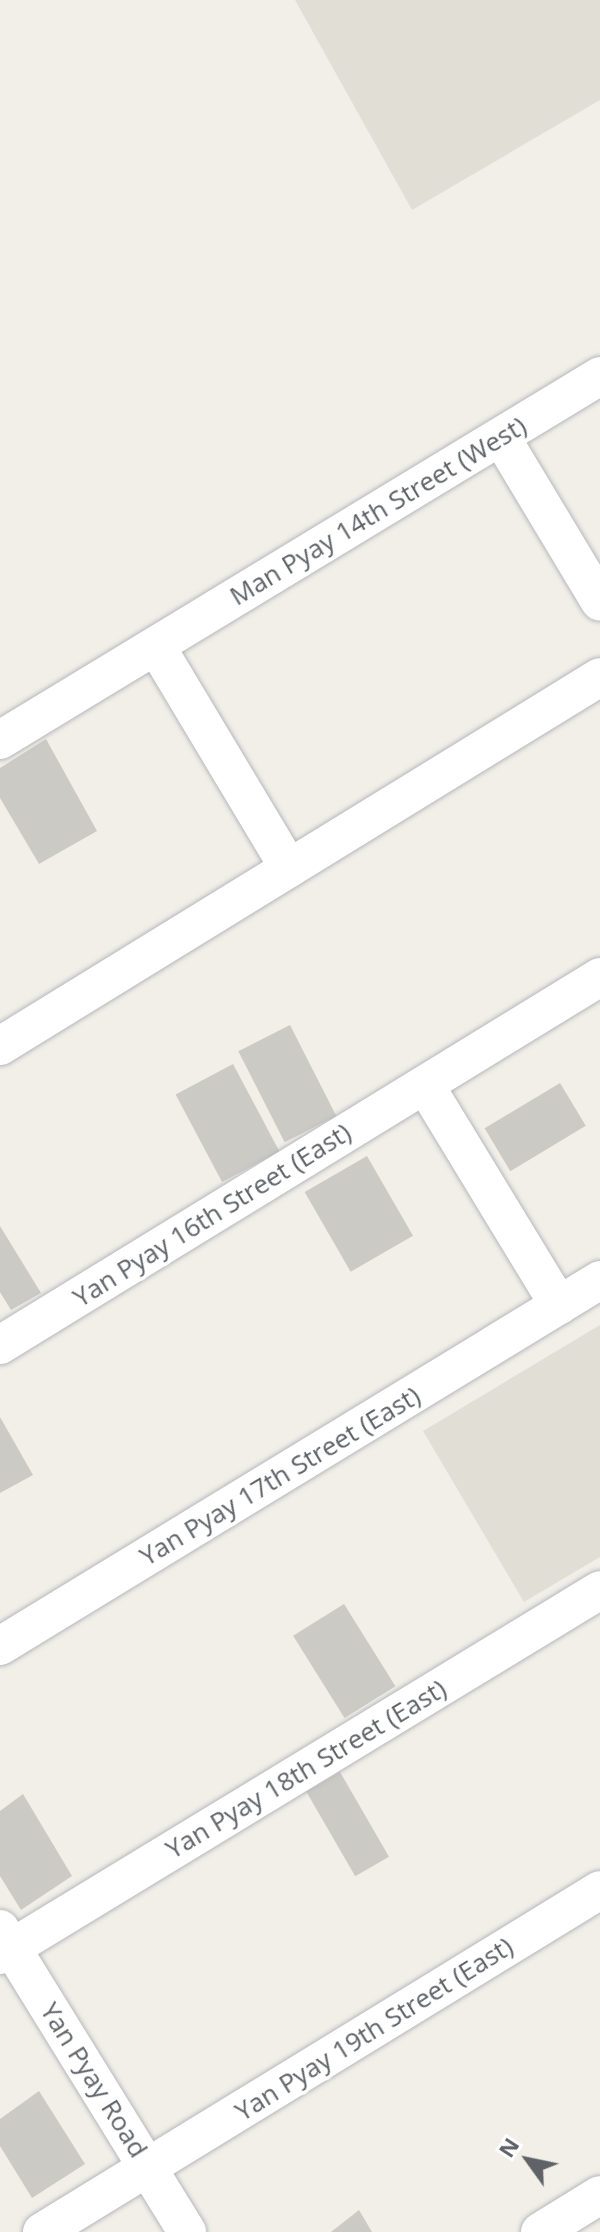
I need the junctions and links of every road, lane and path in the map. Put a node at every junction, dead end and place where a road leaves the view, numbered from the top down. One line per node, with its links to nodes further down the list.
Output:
1 (600, 376): 2 (street, Man Pyay 14th Street (West))
2 (501, 437): 3 (street); 4 (street, Man Pyay 14th Street (West))
3 (600, 602)
4 (156, 646): 6 (street, Man Pyay 14th Street (West)); 7 (street)
5 (600, 677): 7 (street)
6 (0, 740)
7 (289, 868): 9 (street)
8 (600, 977): 10 (street, Yan Pyay 16th Street (East))
9 (0, 1046)
10 (425, 1085): 12 (street); 13 (street, Yan Pyay 16th Street (East))
11 (600, 1280): 12 (street, Yan Pyay 17th Street (East))
12 (559, 1305): 15 (street, Yan Pyay 17th Street (East))
13 (0, 1345)
14 (600, 1590): 17 (street, Yan Pyay 18th Street (East))
15 (0, 1646)
16 (600, 1890): 18 (street, Yan Pyay 19th Street (East))
17 (4, 1944): 18 (street, Yan Pyay Road)
18 (147, 2167): 20 (street, Yan Pyay 19th Street (East)); 21 (street, Yan Pyay Road)
19 (600, 2195): 22 (street)
20 (42, 2232)
21 (187, 2232)
22 (540, 2232)

